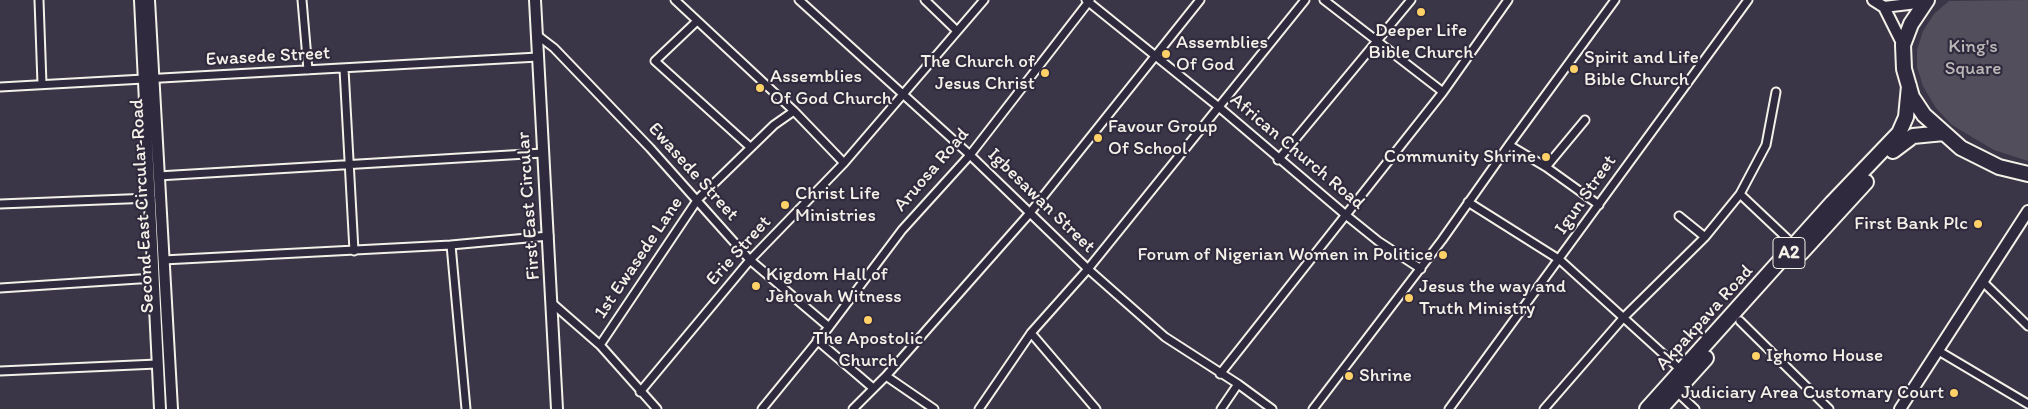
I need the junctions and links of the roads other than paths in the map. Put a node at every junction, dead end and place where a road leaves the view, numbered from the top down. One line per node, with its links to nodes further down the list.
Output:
1 (39, 0): 31 (street)
2 (140, 0): 30 (main road, Second East Circular Road)
3 (149, 0): 30 (main road, Second East Circular Road)
4 (302, 0): 29 (street)
5 (535, 0): 23 (main road, First East Circular)
6 (675, 0): 21 (street)
7 (799, 0): 36 (street, Igbesawan Street)
8 (925, 0): 22 (street)
9 (984, 0): 22 (street, Erie Street)
10 (1200, 0): 26 (street)
11 (1305, 0): 37 (street)
12 (1324, 0): 24 (street)
13 (1412, 0): 24 (street)
14 (1508, 0): 34 (street)
15 (1615, 0): 41 (street)
16 (1748, 0): 56 (street, Igun Street)
17 (1873, 0): 20 (main road)
18 (1088, 1): 26 (street, African Church Road); 44 (street, Aruosa Road)
19 (1926, 1): 20 (main road); 25 (highway, A2)
20 (1884, 7): 25 (main road)
21 (696, 22): 38 (street); 42 (street)
22 (957, 31): 36 (street, Erie Street)
23 (537, 35): 27 (main road, First East Circular); 53 (street, Ewasede Street)
24 (1378, 40): 34 (street); 45 (street)
25 (1903, 45): 32 (highway, A2)
26 (1154, 57): 37 (street, African Church Road); 58 (street)
27 (538, 58): 28 (street, Ewasede Street); 43 (main road, First East Circular)
28 (344, 69): 29 (street, Ewasede Street); 47 (street)
29 (308, 70): 30 (street, Ewasede Street)
30 (149, 79): 31 (street, Ewasede Street); 50 (main road, Second East Circular Road); 52 (main road, Second East Circular Road)
31 (42, 84): 33 (street, Ewasede Street)
32 (1909, 86): 40 (highway, A2); 64 (highway, Akpakpava Road / A2)
33 (0, 87)
34 (1444, 92): 59 (street)
35 (1776, 92): 51 (street)
36 (901, 94): 44 (street, Igbesawan Street); 46 (street, Erie Street)
37 (1220, 108): 45 (street, African Church Road); 69 (street)
38 (794, 111): 42 (street, 1st Ewasede Lane); 46 (street)
39 (1585, 120): 48 (street)
40 (1944, 133): 49 (highway, A2); 76 (highway, Akpakpava Road / A2)
41 (1509, 145): 48 (street); 54 (street)
42 (750, 147): 53 (street, 1st Ewasede Lane)
43 (543, 153): 47 (street); 61 (main road, First East Circular)
44 (970, 155): 58 (street, Igbesawan Street); 78 (street, Aruosa Road)
45 (1278, 160): 59 (street, African Church Road)
46 (844, 163): 67 (street, Erie Street)
47 (350, 164): 50 (street); 65 (street)
48 (1546, 167): 56 (street)
49 (2028, 174)
50 (158, 176): 66 (main road, Second East Circular Road)
51 (1740, 194): 62 (street); 64 (street)
52 (151, 198): 55 (street); 71 (main road, Second East Circular Road)
53 (698, 199): 67 (street, Ewasede Street); 81 (street, 1st Ewasede Lane)
54 (1468, 202): 68 (street); 70 (street)
55 (0, 204)
56 (1599, 205): 68 (street, Igun Street)
57 (2028, 211): 72 (main road)
58 (1028, 214): 69 (street, Igbesawan Street); 87 (street)
59 (1347, 216): 70 (street, African Church Road); 86 (street)
60 (1679, 216): 62 (street)
61 (549, 236): 63 (street); 74 (main road, First East Circular)
62 (1705, 237): 75 (street)
63 (451, 245): 65 (street); 95 (street)
64 (1795, 246): 85 (highway, Akpakpava Road / A2)
65 (354, 251): 66 (street)
66 (162, 260): 94 (main road, Second East Circular Road)
67 (750, 260): 78 (street, Ewasede Street); 90 (street, Erie Street)
68 (1560, 260): 75 (street); 106 (street, Igun Street)
69 (1088, 269): 79 (street); 86 (street, Igbesawan Street)
70 (1421, 269): 105 (street)
71 (154, 278): 73 (street); 83 (main road, Second East Circular Road)
72 (1982, 282): 77 (street); 82 (main road)
73 (0, 288)
74 (553, 304): 81 (street); 96 (main road, First East Circular)
75 (1624, 316): 85 (street); 107 (street)
76 (1740, 321): 91 (highway, Akpakpava Road / A2); 111 (street)
77 (2028, 326)
78 (829, 327): 80 (street, Aruosa Road)
79 (1031, 334): 101 (street); 102 (street)
80 (817, 340): 89 (street); 98 (street, Aruosa Road)
81 (600, 345): 90 (street)
82 (1937, 350): 92 (street); 112 (main road)
83 (157, 364): 84 (street); 93 (main road, Second East Circular Road)
84 (0, 371)
85 (1682, 371): 108 (highway, Akpakpava Road / A2)
86 (1220, 374): 88 (street, Igbesawan Street)
87 (886, 376): 89 (street); 100 (street)
88 (1238, 384): 103 (street); 104 (street, Igbesawan Street)
89 (873, 388): 99 (street)
90 (640, 392): 97 (street)
91 (1677, 392): 109 (highway, Akpakpava Road / A2); 110 (street)
92 (2028, 404)
93 (160, 409)
94 (172, 409)
95 (466, 409)
96 (558, 409)
97 (657, 409)
98 (762, 409)
99 (853, 409)
100 (934, 409)
101 (979, 409)
102 (1096, 409)
103 (1221, 409)
104 (1272, 409)
105 (1313, 409)
106 (1449, 409)
107 (1544, 409)
108 (1647, 409)
109 (1660, 409)
110 (1695, 409)
111 (1829, 409)
112 (1900, 409)

